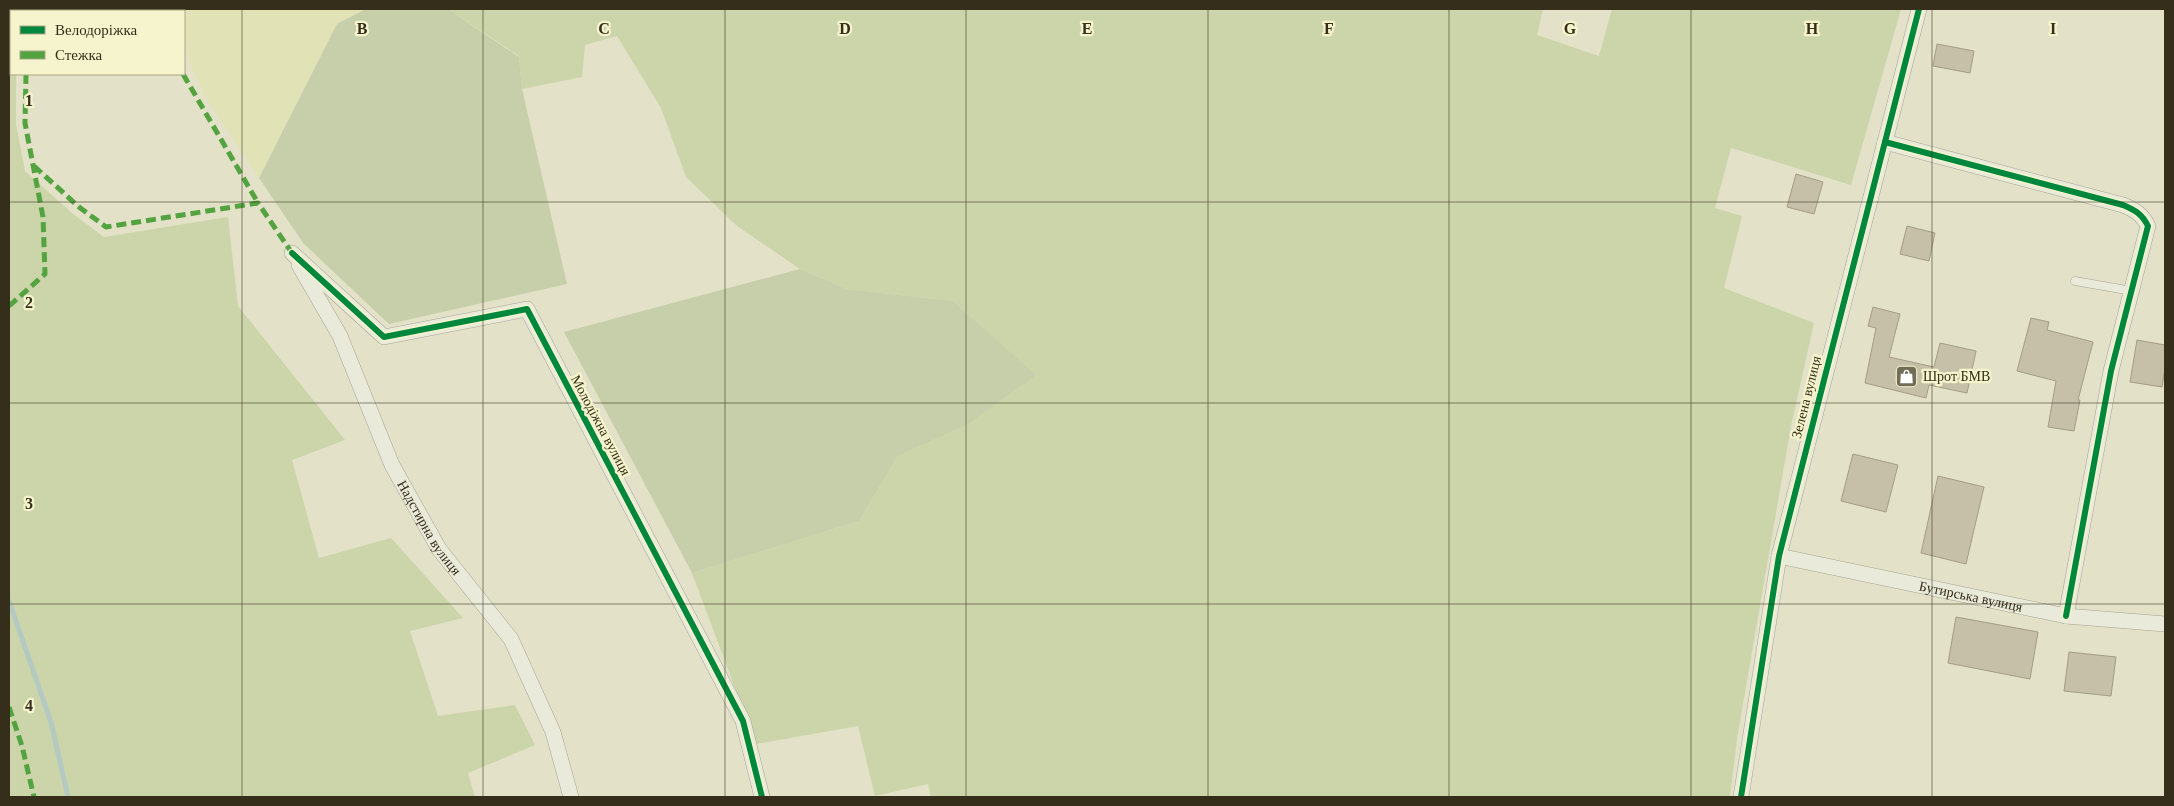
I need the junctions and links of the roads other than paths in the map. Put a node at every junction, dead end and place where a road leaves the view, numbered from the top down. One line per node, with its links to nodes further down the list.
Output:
1 (1919, 9): 2 (street, Зелена вулиця)
2 (1884, 142): 5 (street); 6 (street, Зелена вулиця)
3 (292, 253): 9 (street, Надстирна вулиця); 10 (street, Молодіжна вулиця)
4 (2075, 281): 5 (lane)
5 (2132, 291): 7 (street)
6 (1779, 556): 7 (street, Бутирська вулиця); 11 (street, Зелена вулиця)
7 (2066, 616): 8 (street, Бутирська вулиця)
8 (2165, 624)
9 (571, 797)
10 (762, 797)
11 (1741, 797)

